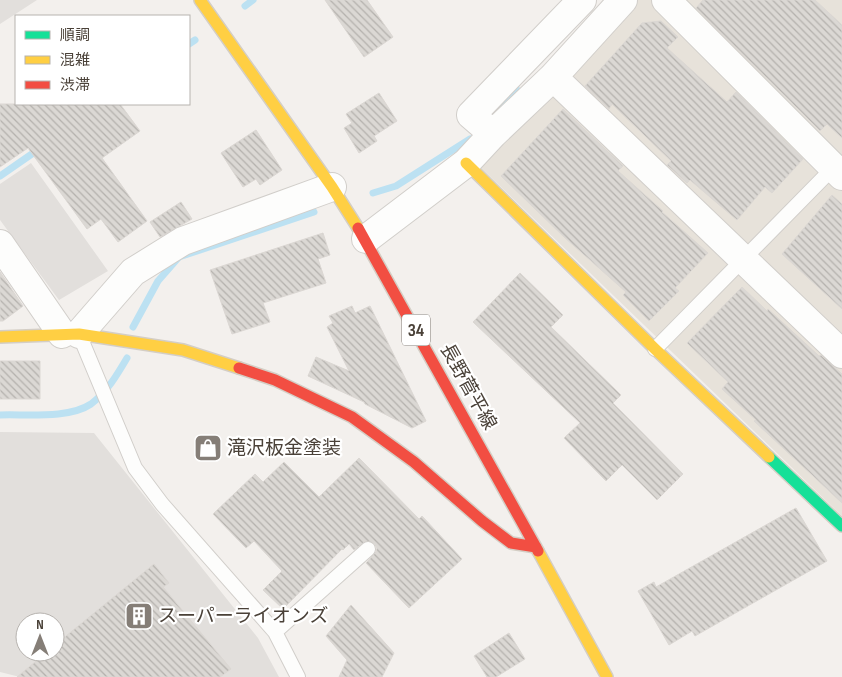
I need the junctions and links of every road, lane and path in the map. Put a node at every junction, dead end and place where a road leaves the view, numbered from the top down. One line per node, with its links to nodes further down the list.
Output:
1 (200, 0): 9 (street, 長野菅平線 / 34)
2 (582, 0): 6 (street)
3 (623, 0): 5 (street)
4 (666, 0): 8 (street)
5 (553, 77): 6 (street); 12 (street)
6 (492, 134): 7 (street)
7 (466, 163): 10 (street); 15 (street)
8 (839, 168): 12 (lane)
9 (332, 187): 10 (street, 長野菅平線 / 34); 13 (street)
10 (366, 239): 18 (street, 長野菅平線 / 34)
11 (0, 244): 13 (street)
12 (744, 260): 15 (lane); 16 (street)
13 (71, 334): 14 (street); 18 (street); 20 (lane)
14 (0, 338)
15 (655, 349): 17 (street)
16 (842, 354)
17 (842, 526)
18 (536, 546): 22 (street, 長野菅平線 / 34)
19 (368, 549): 20 (lane)
20 (275, 632): 21 (lane)
21 (298, 677)
22 (607, 677)

